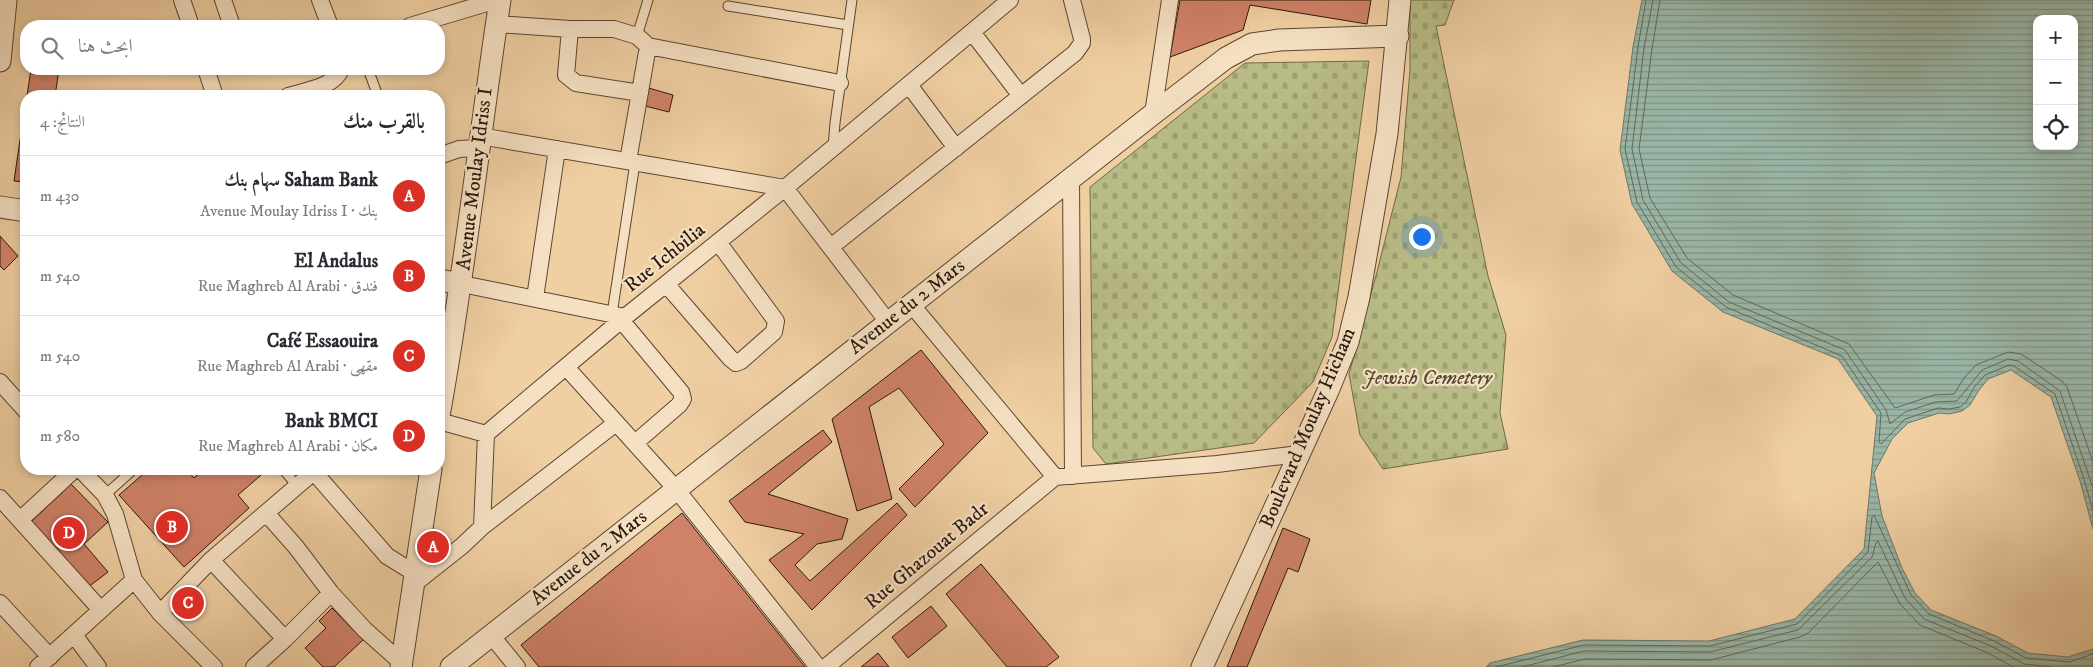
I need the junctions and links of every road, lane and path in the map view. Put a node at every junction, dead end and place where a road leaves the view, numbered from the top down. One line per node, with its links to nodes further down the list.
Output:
1 (6, 0): 24 (street)
2 (182, 0): 14 (street)
3 (223, 0): 15 (street)
4 (320, 0): 16 (street)
5 (498, 0): 13 (street); 18 (street, Avenue Moulay Idriss I)
6 (648, 0): 23 (lane)
7 (852, 0): 19 (lane)
8 (1010, 0): 21 (street, Rue Ichbilia)
9 (1072, 0): 34 (street)
10 (1170, 0): 35 (street)
11 (1400, 0): 22 (street, Boulevard Moulay Hicham)
12 (728, 6): 19 (lane)
13 (449, 7): 17 (street)
14 (189, 20)
15 (230, 20)
16 (328, 20)
17 (422, 20)
18 (496, 24): 20 (street); 36 (street, Avenue Moulay Idriss I)
19 (848, 25): 28 (lane)
20 (570, 29): 23 (street); 33 (street)
21 (972, 32): 29 (street, Rue Ichbilia); 34 (street)
22 (1398, 36): 35 (street, Avenue du 2 Mars); 63 (street, Boulevard Moulay Hicham)
23 (643, 41): 28 (street); 33 (street)
24 (0, 61)
25 (211, 75): 30 (street)
26 (337, 75): 31 (street)
27 (370, 75): 32 (lane)
28 (840, 83): 37 (lane)
29 (909, 85): 37 (street, Rue Ichbilia); 38 (street)
30 (214, 90)
31 (305, 90)
32 (376, 90)
33 (640, 93): 41 (street)
34 (1021, 96): 38 (street)
35 (1153, 114): 42 (street, Avenue du 2 Mars)
36 (479, 142): 39 (street); 40 (street); 49 (street, Avenue Moulay Idriss I)
37 (833, 148): 43 (street, Rue Ichbilia)
38 (956, 148): 47 (street)
39 (557, 149): 41 (street); 51 (street)
40 (445, 154)
41 (632, 162): 43 (street); 53 (lane)
42 (1071, 178): 52 (street, Avenue du 2 Mars); 71 (street)
43 (785, 188): 46 (street, Rue Ichbilia); 47 (street)
44 (0, 207): 45 (street)
45 (20, 210)
46 (718, 242): 50 (street, Rue Ichbilia); 50 (street)
47 (832, 246): 54 (street)
48 (445, 281): 49 (street)
49 (462, 284): 51 (street); 55 (street, Avenue Moulay Idriss I)
50 (666, 284): 53 (street, Rue Ichbilia)
51 (534, 298): 53 (street)
52 (911, 304): 54 (street, Avenue du 2 Mars); 72 (street)
53 (619, 317): 56 (street, Rue Ichbilia); 62 (street)
54 (888, 322): 74 (street, Avenue du 2 Mars)
55 (445, 364)
56 (566, 367): 60 (street); 61 (street, Rue Ichbilia)
57 (0, 382): 58 (street)
58 (20, 400)
59 (445, 423): 61 (street)
60 (616, 423): 62 (street); 79 (street)
61 (486, 434): 79 (street)
62 (634, 443): 74 (street)
63 (1299, 454): 71 (street); 99 (street, Boulevard Moulay Hicham)
64 (69, 475): 78 (street)
65 (86, 475): 75 (street)
66 (127, 475): 75 (lane)
67 (288, 475): 73 (lane)
68 (310, 475): 73 (street)
69 (319, 475): 81 (street)
70 (430, 475): 81 (street)
71 (1073, 476): 72 (street)
72 (1055, 477): 98 (street, Rue Ghazouat Badr)
73 (298, 486): 77 (street)
74 (676, 489): 88 (street, Avenue du 2 Mars); 97 (street)
75 (105, 495): 82 (street)
76 (3, 507): 78 (street)
77 (266, 513): 80 (street); 83 (street)
78 (20, 520): 85 (street)
79 (482, 527): 81 (street)
80 (211, 560): 86 (street); 89 (street)
81 (415, 579): 91 (street)
82 (134, 580): 85 (street); 86 (street)
83 (331, 593): 89 (street); 91 (street)
84 (0, 602): 90 (street)
85 (101, 610): 87 (street)
86 (160, 613): 94 (street)
87 (74, 635): 90 (street); 93 (street)
88 (491, 635): 92 (street, Avenue du 2 Mars); 96 (street)
89 (285, 639): 95 (street)
90 (44, 662)
91 (402, 665)
92 (455, 666)
93 (98, 667)
94 (214, 667)
95 (254, 667)
96 (517, 667)
97 (818, 667)
98 (826, 667)
99 (1202, 667)

